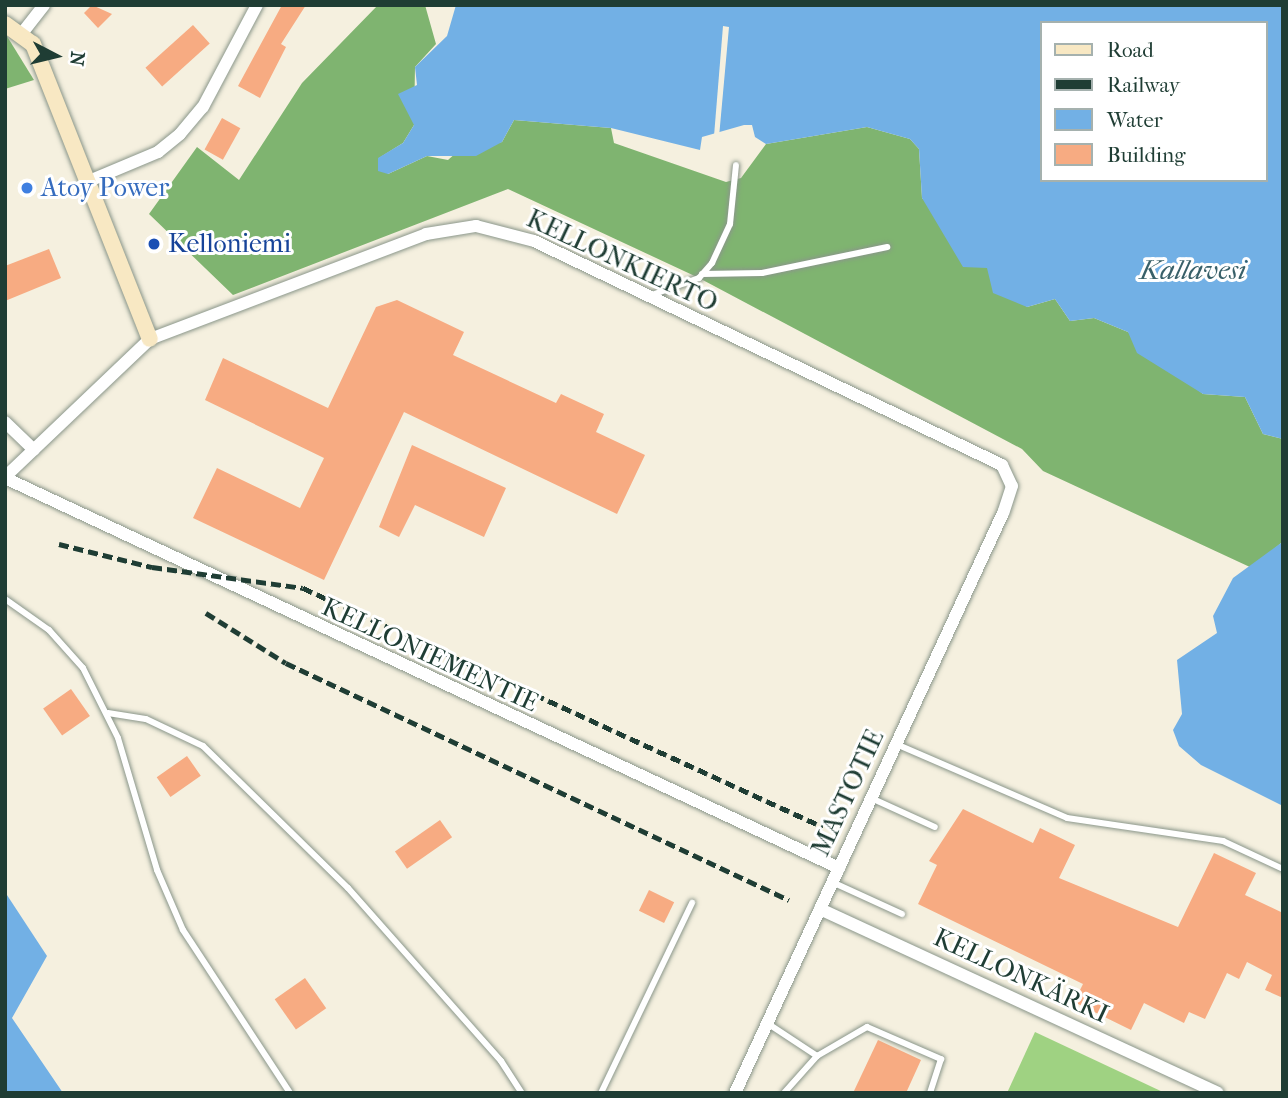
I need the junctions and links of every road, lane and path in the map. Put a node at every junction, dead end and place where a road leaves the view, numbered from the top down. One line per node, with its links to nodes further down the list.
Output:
1 (44, 5): 4 (street)
2 (257, 5): 6 (street)
3 (5, 24): 4 (street)
4 (23, 32): 6 (street)
5 (736, 165): 8 (lane)
6 (89, 181): 10 (street)
7 (887, 247): 8 (lane)
8 (702, 274): 9 (lane)
9 (648, 297): 10 (street, KELLONKIERTO); 14 (street, KELLONKIERTO)
10 (149, 339): 12 (street, KELLONKIERTO)
11 (5, 422): 12 (street)
12 (34, 450): 13 (street, KELLONKIERTO)
13 (5, 477): 20 (street, KELLONIEMENTIE)
14 (1003, 513): 17 (street, MASTOTIE)
15 (5, 599): 16 (lane)
16 (108, 713): 29 (lane); 30 (lane)
17 (896, 744): 18 (street, MASTOTIE); 21 (lane)
18 (871, 799): 19 (lane); 20 (street, MASTOTIE)
19 (935, 827)
20 (839, 868): 22 (street, MASTOTIE)
21 (1283, 869)
22 (832, 882): 24 (street, MASTOTIE); 25 (lane)
23 (692, 903): 31 (lane)
24 (820, 909): 26 (street, MASTOTIE); 28 (street, KELLONKÄRKI)
25 (901, 914)
26 (768, 1023): 27 (lane); 32 (street, MASTOTIE)
27 (817, 1056): 33 (lane); 34 (lane)
28 (1201, 1089): 35 (street, KELLONKÄRKI)
29 (290, 1093)
30 (522, 1093)
31 (601, 1093)
32 (735, 1093)
33 (784, 1093)
34 (930, 1093)
35 (1218, 1093)

